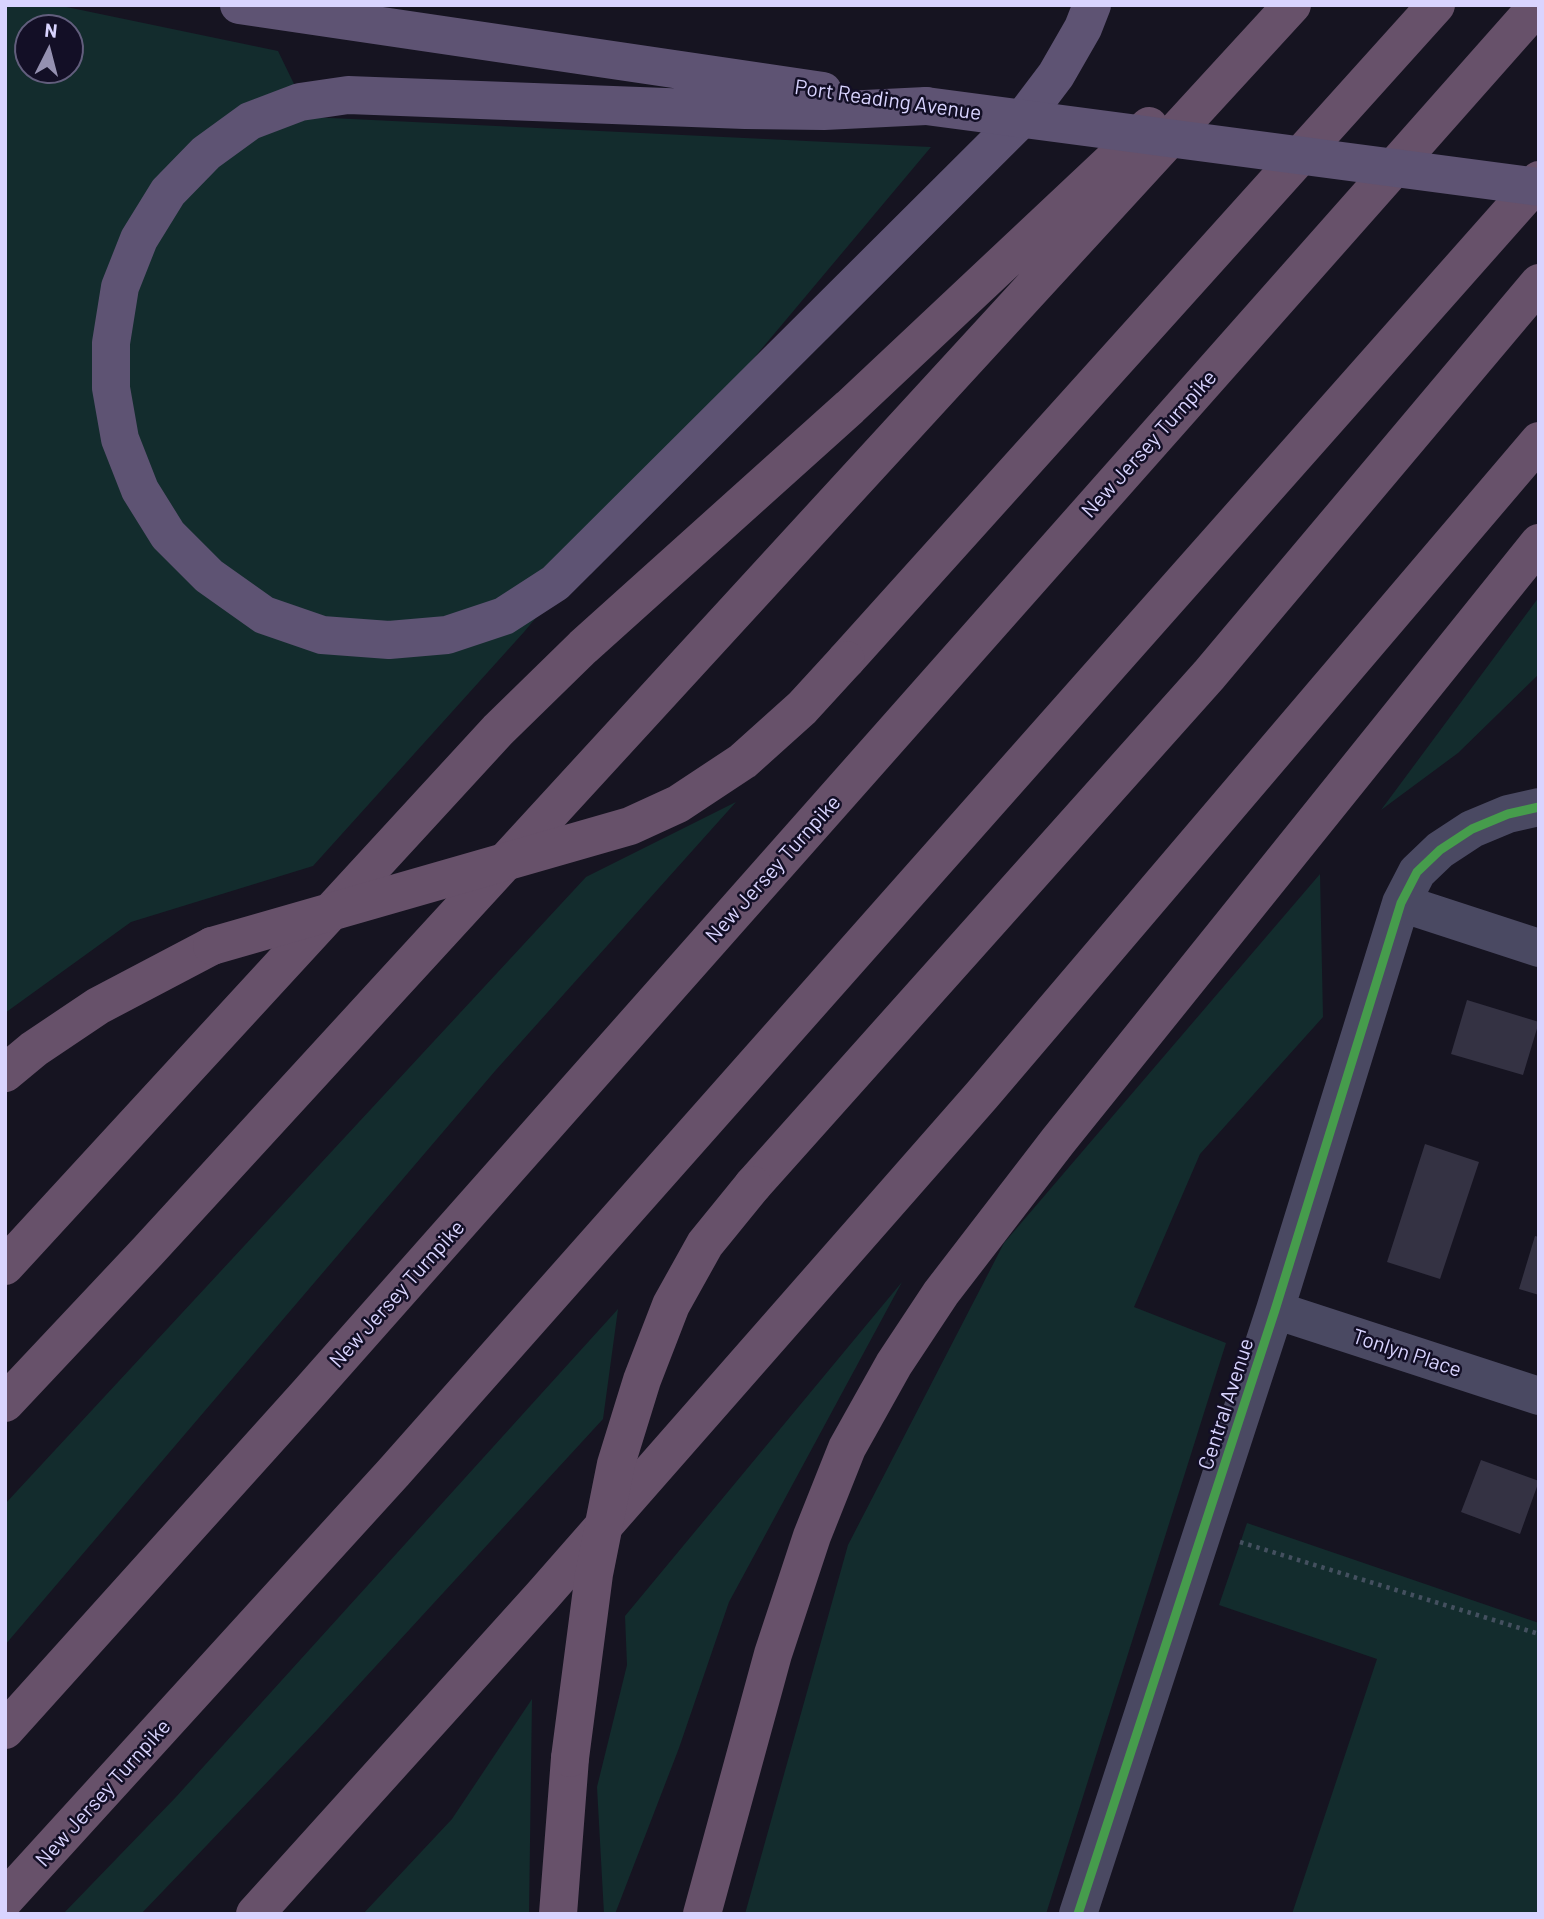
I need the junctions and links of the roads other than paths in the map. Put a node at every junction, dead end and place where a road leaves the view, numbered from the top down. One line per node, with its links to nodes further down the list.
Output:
1 (239, 5): 7 (main road, Port Reading Avenue)
2 (1092, 5): 7 (main road)
3 (1278, 5): 17 (highway)
4 (1292, 5): 20 (highway)
5 (1436, 5): 16 (highway, bridge)
6 (1538, 5): 21 (highway, New Jersey Turnpike)
7 (926, 106): 9 (main road, Port Reading Avenue, bridge)
8 (1539, 180): 22 (highway, New Jersey Turnpike)
9 (1539, 187)
10 (1539, 283): 24 (highway, bridge)
11 (1539, 441): 23 (highway)
12 (1539, 543): 25 (highway)
13 (1539, 807): 14 (street, Central Avenue)
14 (1401, 903): 15 (street); 18 (street, Central Avenue)
15 (1539, 948)
16 (5, 1073)
17 (5, 1266)
18 (1275, 1310): 19 (street, Tonlyn Place); 26 (street, Central Avenue)
19 (1539, 1396)
20 (5, 1403)
21 (5, 1730)
22 (5, 1899)
23 (255, 1914)
24 (558, 1914)
25 (702, 1914)
26 (1078, 1914)

